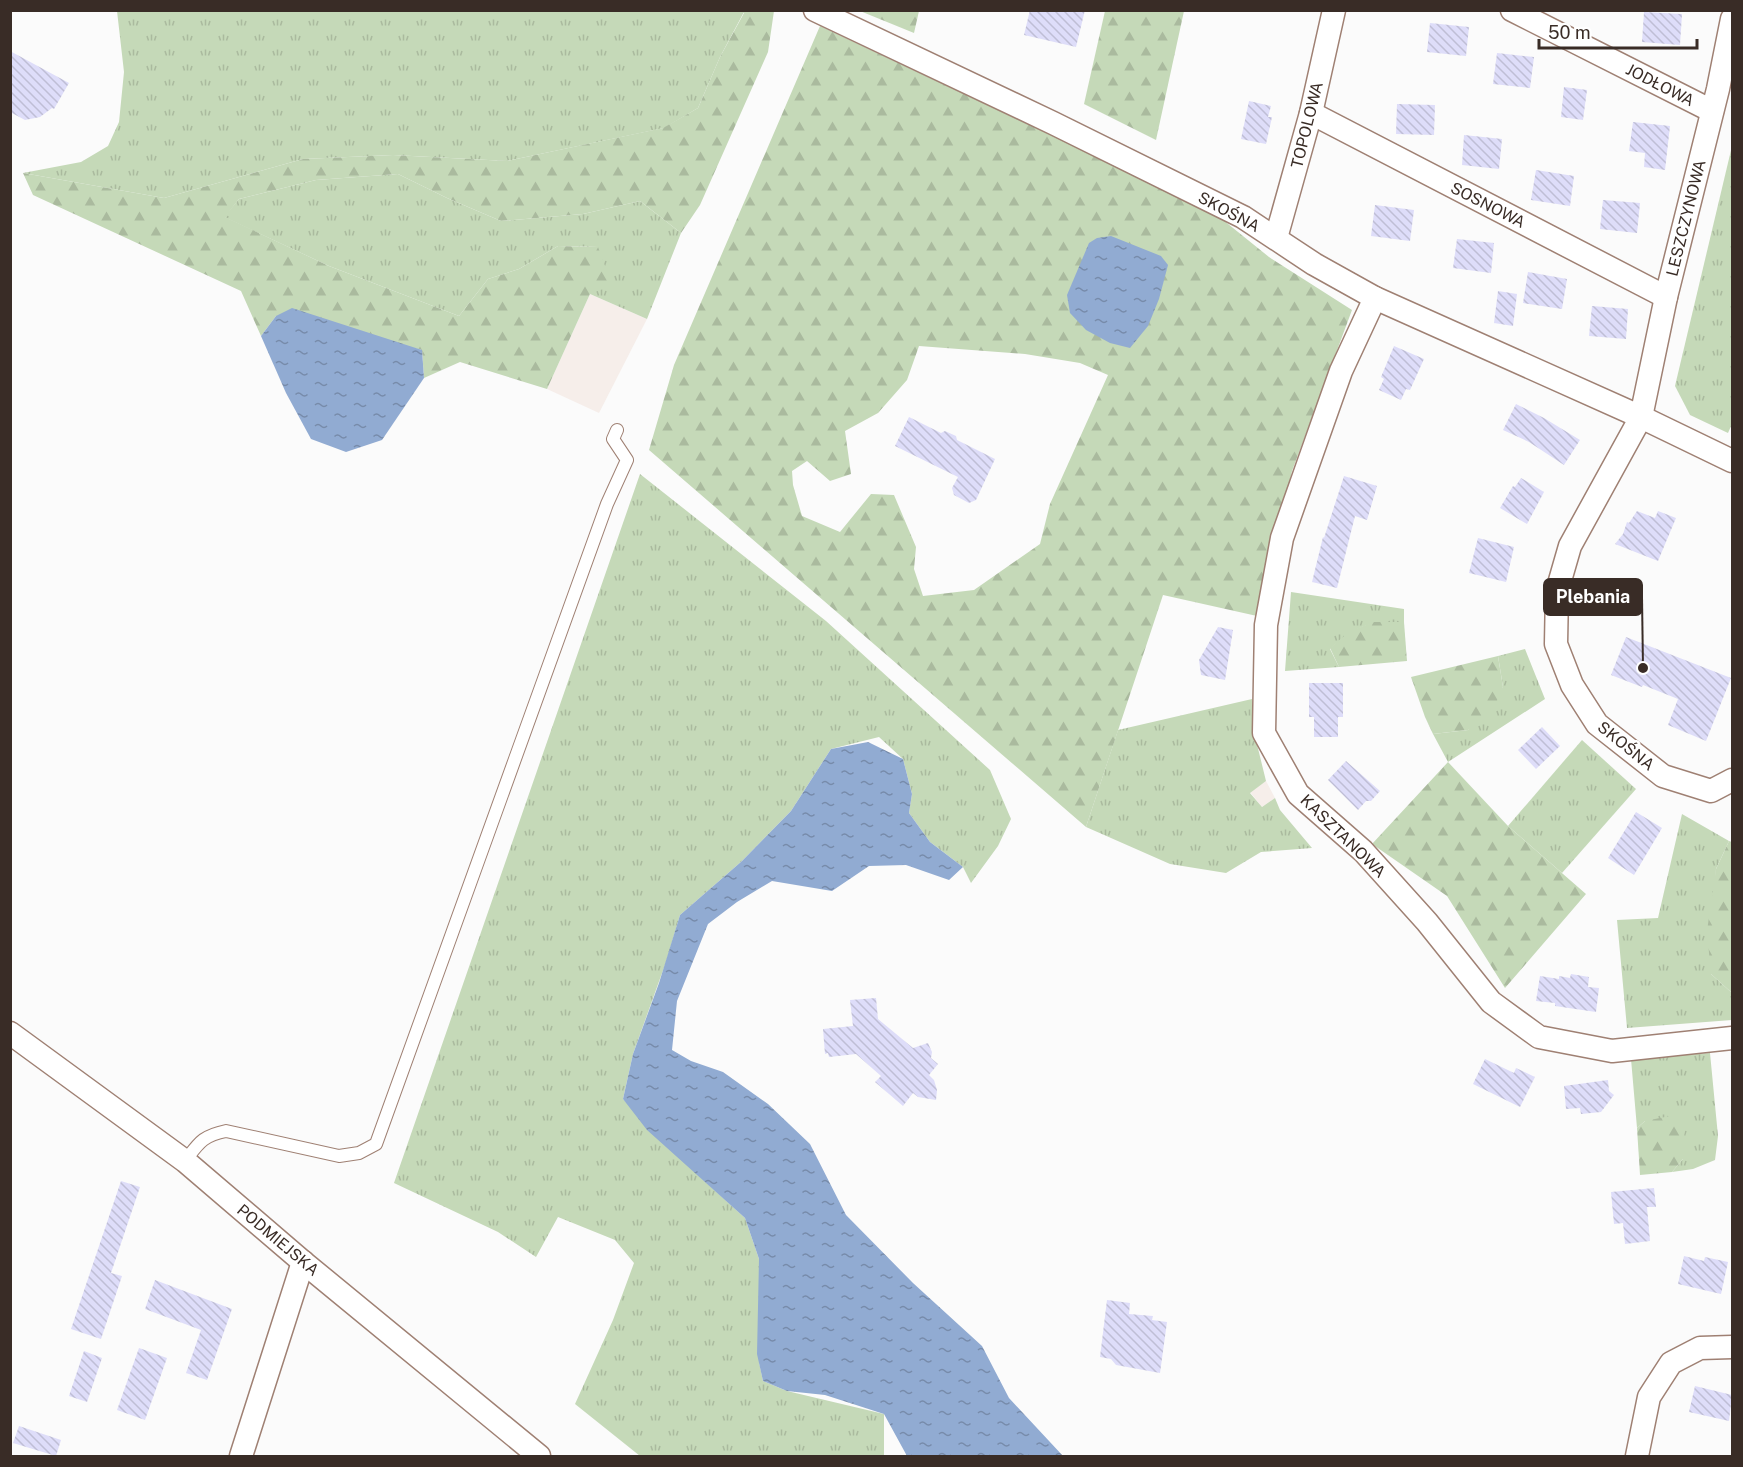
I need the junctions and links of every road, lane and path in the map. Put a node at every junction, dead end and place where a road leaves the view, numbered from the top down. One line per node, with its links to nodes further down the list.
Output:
1 (815, 10): 7 (street, SKOŚNA)
2 (1334, 10): 6 (street, TOPOLOWA)
3 (1512, 10): 5 (street, JODŁOWA)
4 (1732, 19): 5 (street, LESZCZYNOWA)
5 (1721, 98): 8 (street, LESZCZYNOWA)
6 (1311, 113): 7 (street, TOPOLOWA); 8 (street, SOSNOWA)
7 (1276, 238): 9 (street, SKOŚNA)
8 (1666, 297): 10 (street, LESZCZYNOWA)
9 (1375, 298): 10 (street, SKOŚNA); 15 (street, KASZTANOWA)
10 (1641, 417): 12 (street, SKOŚNA); 13 (street, SKOŚNA)
11 (617, 430): 16 (lane)
12 (1732, 461)
13 (1732, 780)
14 (10, 1033): 16 (street, PODMIEJSKA)
15 (1732, 1038)
16 (185, 1161): 17 (street, PODMIEJSKA)
17 (303, 1262): 19 (street); 20 (street, PODMIEJSKA)
18 (1732, 1347): 21 (street)
19 (242, 1456)
20 (539, 1456)
21 (1637, 1456)

